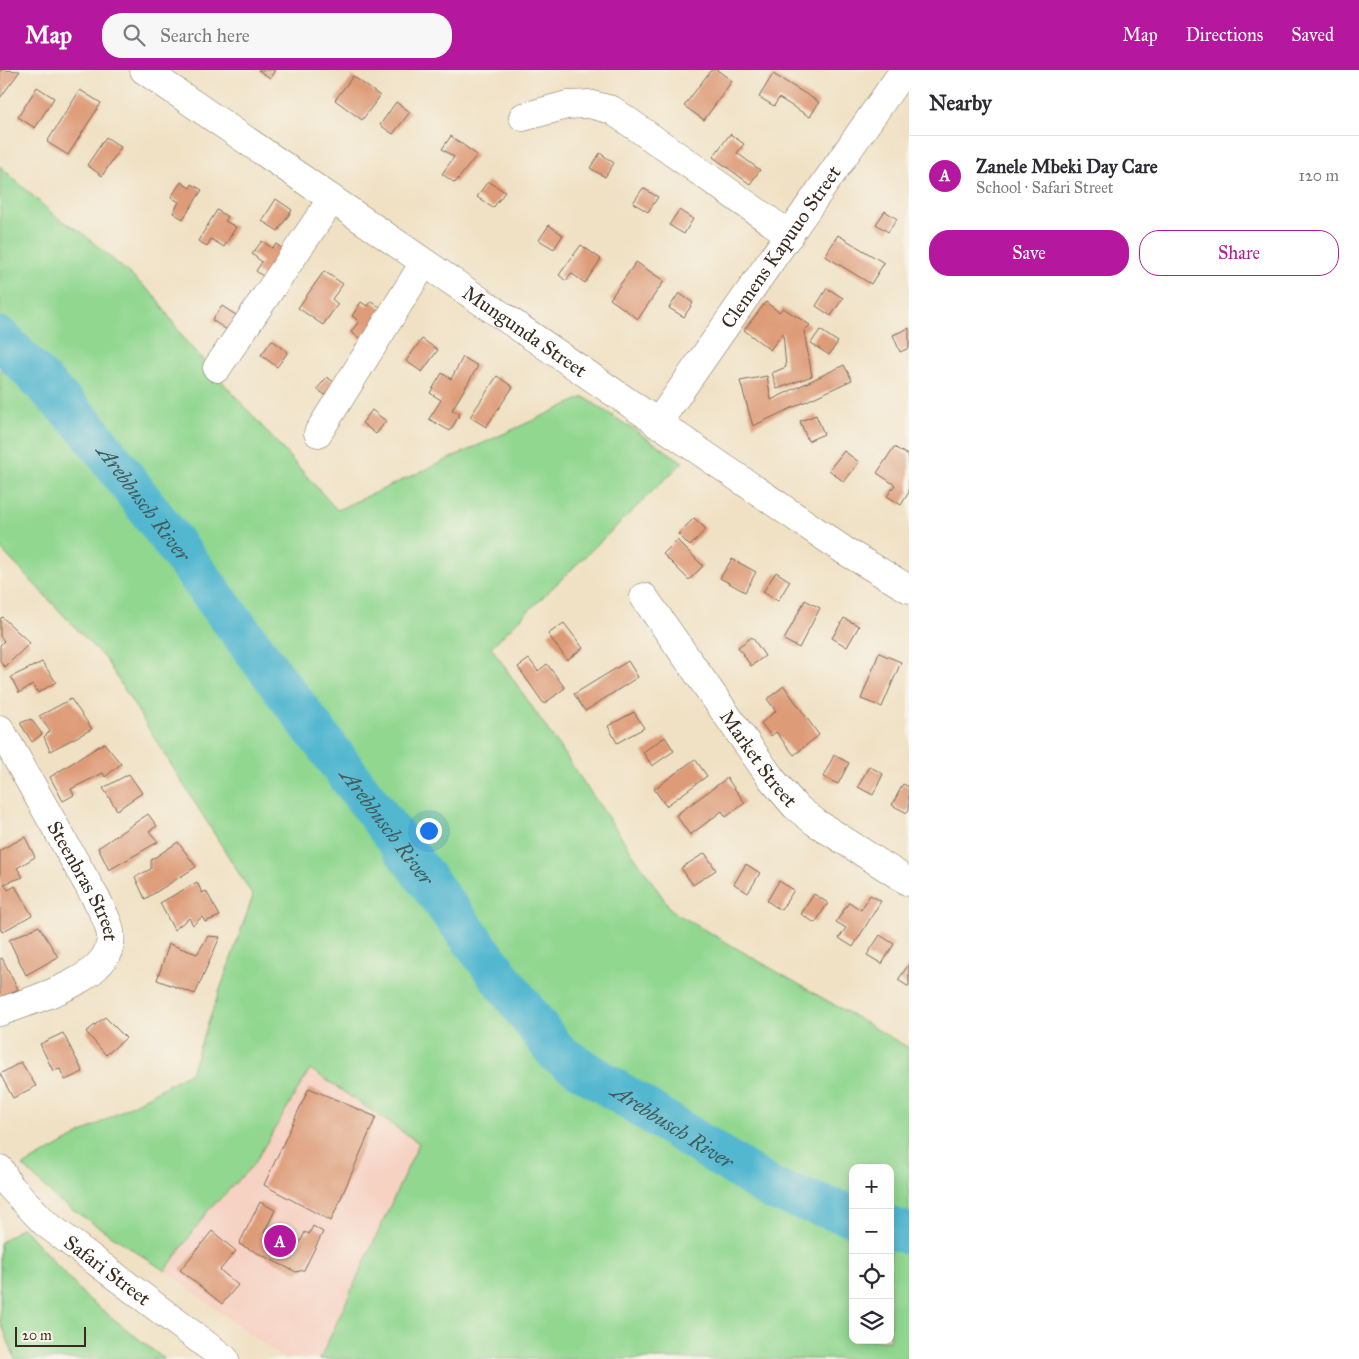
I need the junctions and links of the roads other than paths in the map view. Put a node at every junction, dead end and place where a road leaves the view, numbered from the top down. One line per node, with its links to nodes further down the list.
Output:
1 (144, 70): 4 (street, Mungunda Street)
2 (904, 70): 5 (street, Clemens Kapuuo Street)
3 (524, 117): 5 (street)
4 (332, 200): 6 (street, Mungunda Street); 7 (street)
5 (790, 236): 8 (street, Clemens Kapuuo Street)
6 (424, 263): 8 (street, Mungunda Street); 9 (street)
7 (217, 368)
8 (657, 424): 10 (street, Mungunda Street)
9 (318, 433)
10 (909, 589)
11 (644, 597): 13 (street, Market Street)
12 (0, 729): 14 (street, Steenbras Street)
13 (909, 882)
14 (0, 1012)
15 (0, 1169): 16 (street, Safari Street)
16 (225, 1359)

